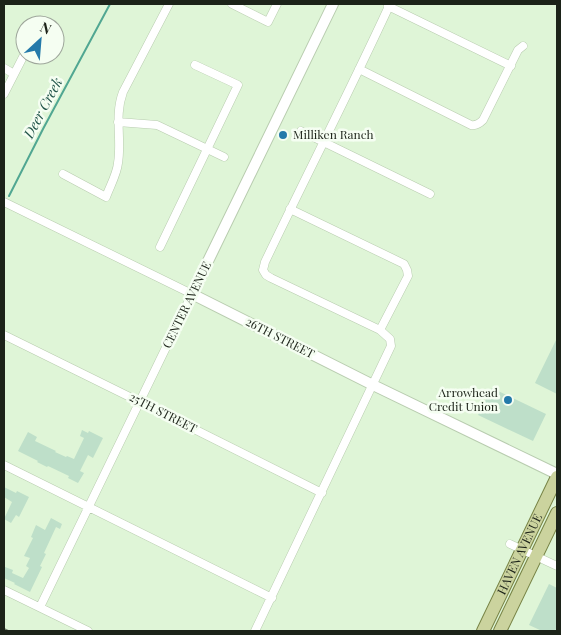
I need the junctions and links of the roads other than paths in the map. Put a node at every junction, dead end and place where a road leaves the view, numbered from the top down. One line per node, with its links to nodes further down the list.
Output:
1 (169, 4): 14 (street)
2 (232, 4): 3 (street)
3 (278, 4)
4 (333, 4): 24 (street, CENTER AVENUE)
5 (389, 5): 9 (street); 11 (street)
6 (523, 46): 9 (street)
7 (19, 65): 12 (street)
8 (195, 65): 17 (street)
9 (510, 66): 11 (street)
10 (4, 68): 12 (street)
11 (359, 69): 16 (street)
12 (14, 74): 13 (street)
13 (4, 94)
14 (118, 122): 17 (street); 19 (street)
15 (301, 132): 16 (street)
16 (323, 142): 20 (street); 22 (street)
17 (208, 149): 18 (street); 23 (street)
18 (224, 157)
19 (62, 174)
20 (430, 194)
21 (4, 202): 24 (street, 26TH STREET)
22 (290, 209): 25 (street); 25 (street)
23 (160, 247)
24 (192, 294): 27 (street, 26TH STREET); 28 (street, CENTER AVENUE)
25 (380, 330): 27 (street)
26 (4, 335): 28 (street, 25TH STREET)
27 (372, 385): 30 (street, 26TH STREET); 31 (street)
28 (140, 402): 31 (street, 25TH STREET); 32 (street, CENTER AVENUE)
29 (4, 465): 32 (street)
30 (557, 476): 35 (main road, HAVEN AVENUE)
31 (322, 493): 39 (street)
32 (89, 507): 39 (street); 40 (street, CENTER AVENUE)
33 (557, 512): 36 (main road, HAVEN AVENUE)
34 (510, 544): 35 (street)
35 (522, 550): 36 (street); 43 (main road, HAVEN AVENUE)
36 (536, 556): 37 (street); 44 (main road, HAVEN AVENUE)
37 (557, 566)
38 (4, 590): 40 (street)
39 (272, 598): 42 (street)
40 (40, 607): 41 (street)
41 (88, 631)
42 (255, 631)
43 (483, 631)
44 (500, 631)

